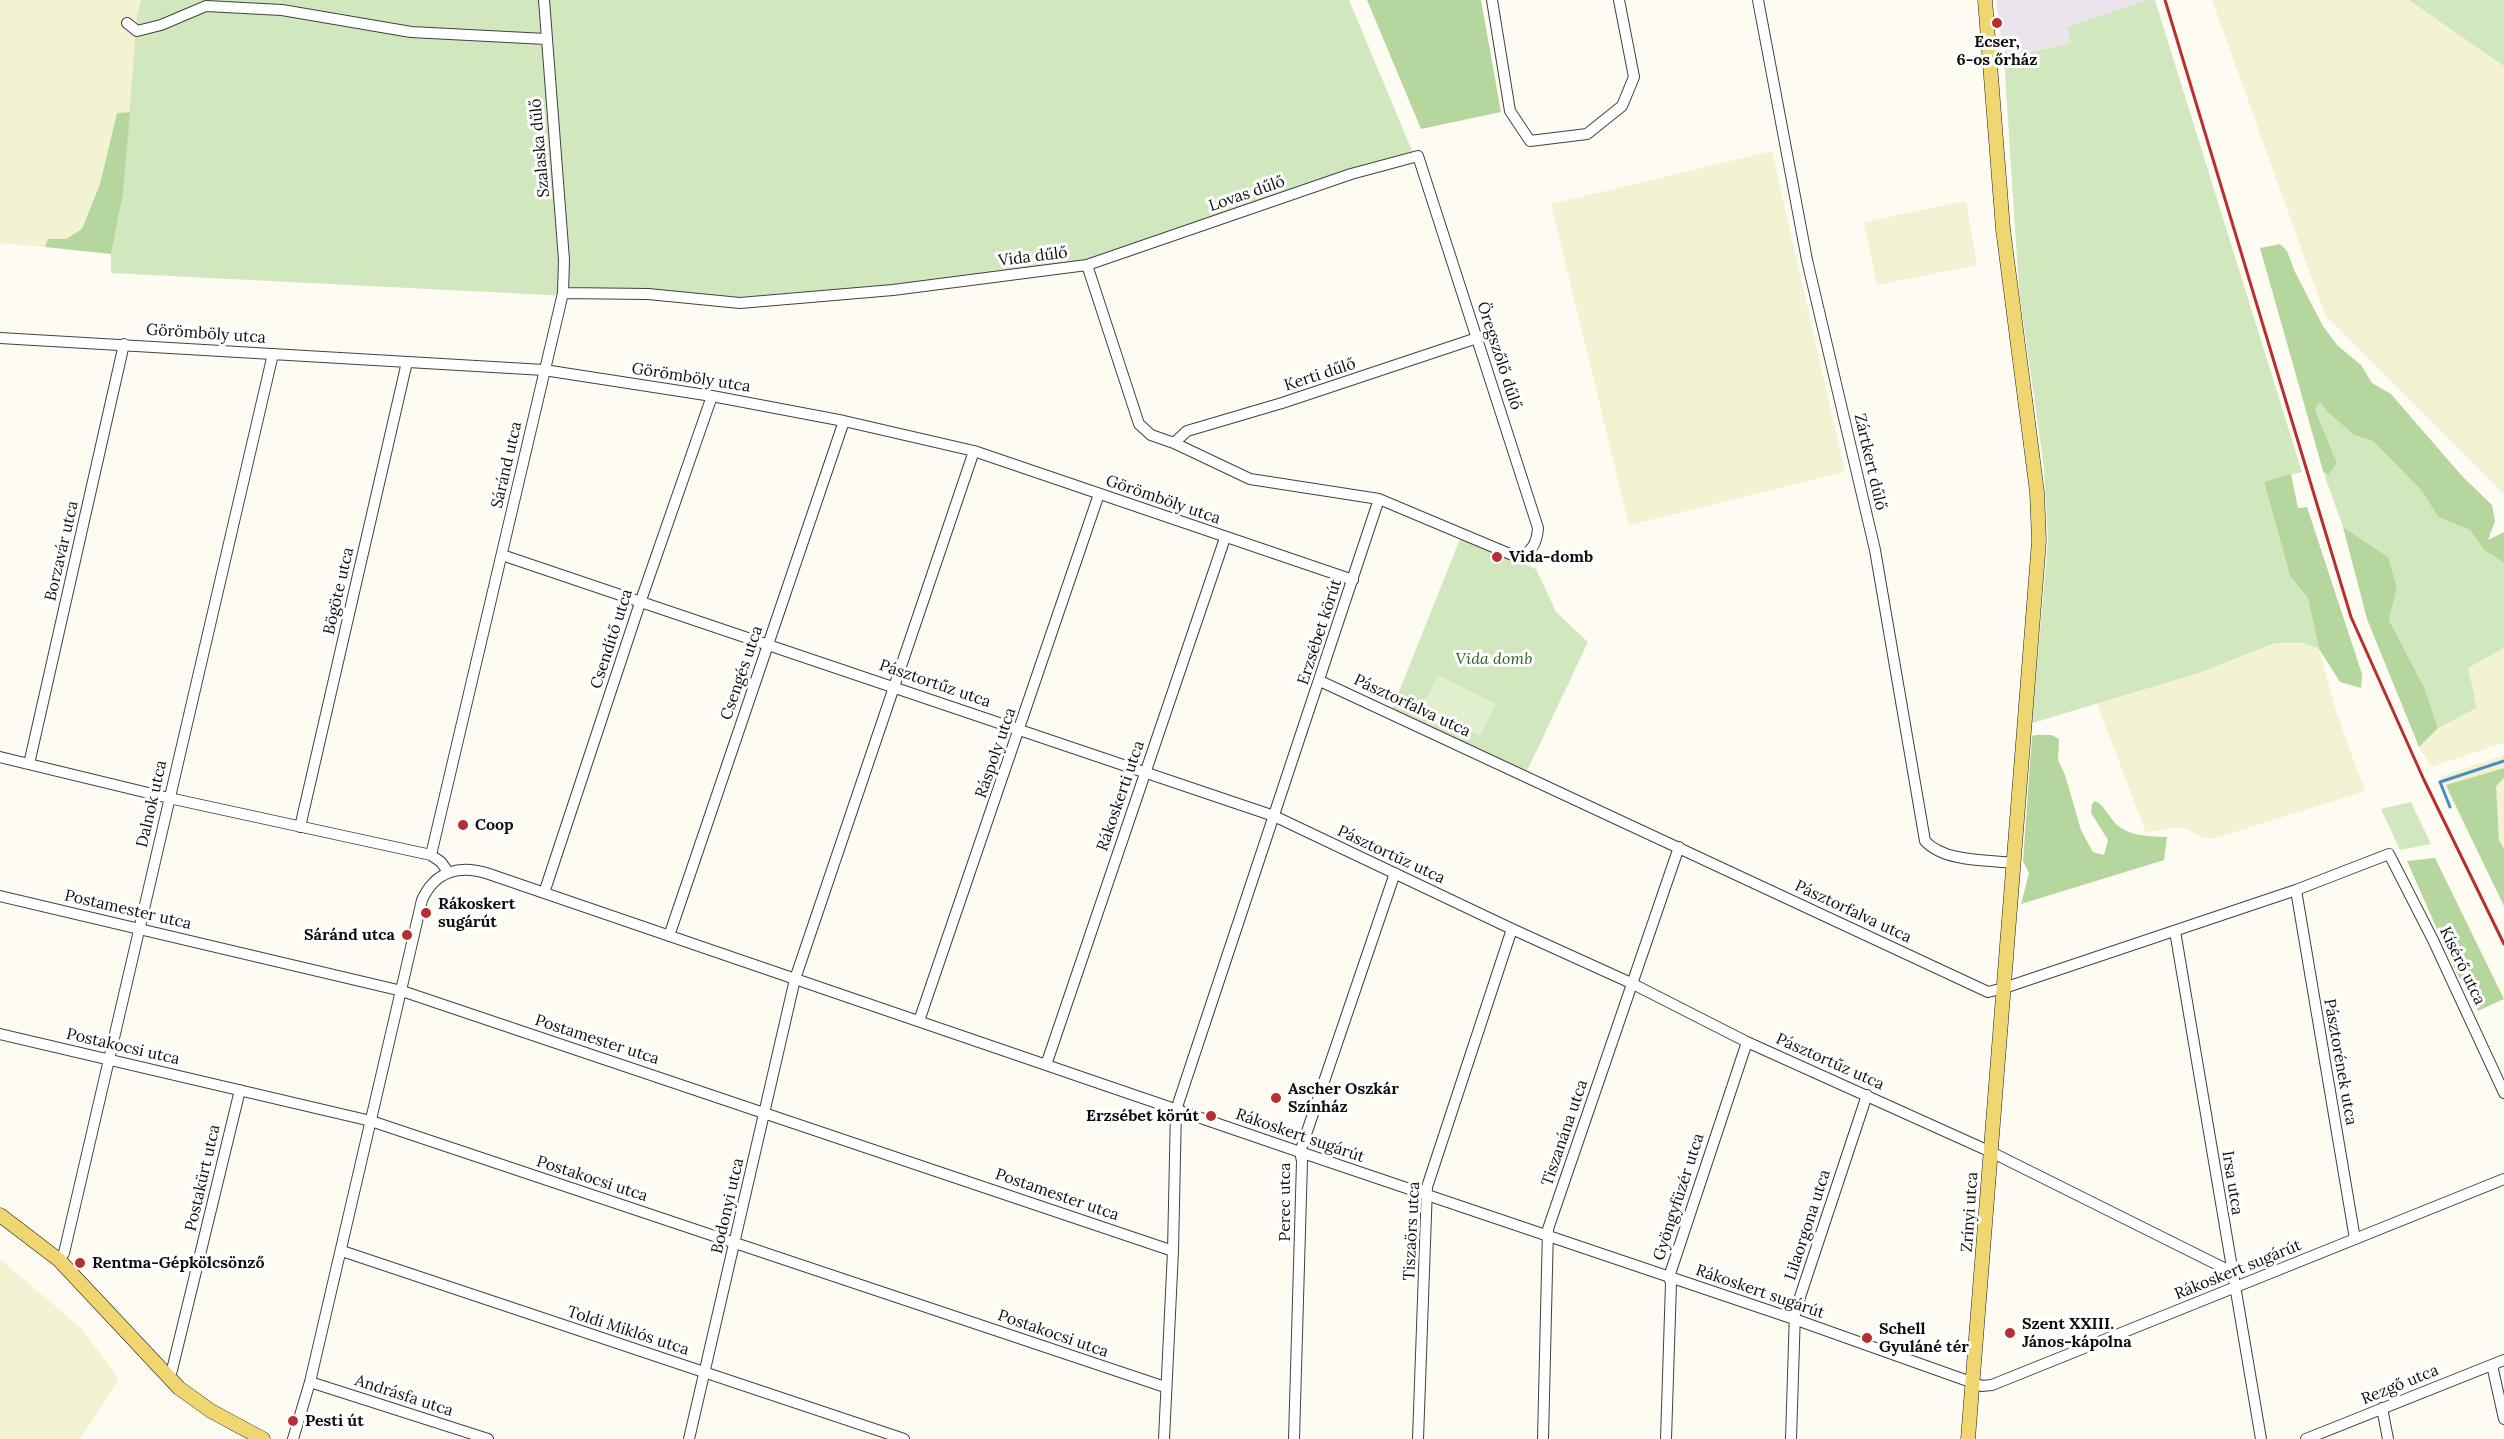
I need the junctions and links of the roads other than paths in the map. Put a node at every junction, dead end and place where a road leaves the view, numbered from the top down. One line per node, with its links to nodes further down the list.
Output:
1 (544, 0): 7 (street, Szalaska dűlő)
2 (1492, 0): 3 (street)
3 (1619, 0)
4 (1758, 0): 41 (street, Zártkert dűlő)
5 (1985, 0): 41 (main road, Zrínyi utca)
6 (127, 23): 7 (street)
7 (546, 39): 10 (street, Szalaska dűlő)
8 (1418, 156): 9 (street, Lovas dűlő); 12 (street, Öregszőlő dűlő)
9 (1087, 265): 10 (street, Vida dűlő); 19 (street, Vida dűlő)
10 (563, 293): 16 (street, Sáránd utca)
11 (0, 338): 13 (street, Görömböly utca)
12 (1477, 338): 19 (street, Kerti dűlő); 25 (street, Öregszőlő dűlő)
13 (124, 344): 14 (street, Görömböly utca); 33 (street, Borzavár utca)
14 (273, 354): 15 (street, Görömböly utca); 35 (street, Dalnok utca)
15 (407, 362): 16 (street, Görömböly utca); 37 (street, Bögöte utca)
16 (544, 370): 17 (street, Görömböly utca); 24 (street, Sáránd utca)
17 (712, 396): 18 (street, Görömböly utca); 27 (street, Csendítő utca)
18 (844, 421): 20 (street, Görömböly utca); 28 (street, Csengés utca)
19 (1174, 443): 22 (street, Vida dűlő)
20 (974, 451): 21 (street, Görömböly utca); 30 (street, Bodonyi utca)
21 (1100, 494): 23 (street, Görömböly utca); 31 (street, Ráspoly utca)
22 (1379, 499): 25 (street, Vida dűlő); 26 (street, Erzsébet körút)
23 (1225, 538): 26 (street, Görömböly utca); 34 (street, Rákoskerti utca)
24 (502, 555): 27 (street, Pásztortűz utca); 39 (street, Sáránd utca)
25 (1517, 557)
26 (1353, 580): 29 (street, Erzsébet körút)
27 (640, 603): 28 (street, Pásztortűz utca); 45 (street, Csendítő utca)
28 (768, 643): 30 (street, Pásztortűz utca); 50 (street, Csengés utca)
29 (1320, 681): 36 (street, Erzsébet körút); 38 (street, Pásztorfalva utca)
30 (895, 686): 31 (street, Pásztortűz utca); 51 (street, Bodonyi utca)
31 (1019, 729): 34 (street, Pásztortűz utca); 55 (street, Ráspoly utca)
32 (0, 757): 33 (street)
33 (29, 764): 35 (street)
34 (1146, 772): 36 (street, Pásztortűz utca); 59 (street, Rákoskerti utca)
35 (169, 798): 37 (street); 47 (street, Dalnok utca)
36 (1274, 816): 43 (street, Pásztortűz utca); 63 (street, Erzsébet körút)
37 (300, 827): 39 (street)
38 (1679, 847): 52 (street, Tiszanána utca); 53 (street, Pásztorfalva utca)
39 (431, 855): 42 (street)
40 (2389, 855): 44 (street, Pásztorfalva utca); 61 (street, Kísérő utca)
41 (2014, 863): 53 (main road, Zrínyi utca)
42 (448, 872): 45 (street, Rákoskert sugárút); 54 (street)
43 (1395, 873): 48 (street, Pásztortűz utca); 66 (street, Perec utca)
44 (2296, 890): 49 (street, Pásztorfalva utca); 72 (street, Pásztorének utca)
45 (544, 893): 50 (street, Rákoskert sugárút)
46 (0, 896): 47 (street, Postamester utca)
47 (138, 927): 54 (street, Postamester utca); 58 (street, Dalnok utca)
48 (1512, 929): 52 (street, Pásztortűz utca); 69 (street, Tiszaörs utca)
49 (2175, 931): 53 (street, Pásztorfalva utca); 77 (street, Irsa utca)
50 (669, 936): 51 (street, Rákoskert sugárút)
51 (795, 979): 55 (street, Rákoskert sugárút); 64 (street, Bodonyi utca)
52 (1631, 983): 57 (street, Pásztortűz utca); 71 (street, Tiszanána utca)
53 (2004, 988): 67 (main road, Zrínyi utca)
54 (402, 991): 64 (street, Postamester utca); 65 (street)
55 (919, 1021): 59 (street, Rákoskert sugárút)
56 (0, 1034): 58 (street, Postakocsi utca)
57 (1747, 1042): 62 (street, Pásztortűz utca); 78 (street, Gyöngyfüzér utca)
58 (109, 1059): 60 (street, Postakocsi utca); 76 (street, Dalnok utca)
59 (1046, 1065): 63 (street, Rákoskert sugárút)
60 (240, 1090): 65 (street, Postakocsi utca); 84 (street, Postakürt utca)
61 (2504, 1093)
62 (1867, 1095): 67 (street, Pásztortűz utca); 80 (street, Lilaorgona utca)
63 (1176, 1110): 66 (street, Rákoskert sugárút); 75 (street, Erzsébet körút)
64 (765, 1112): 73 (street, Bodonyi utca); 75 (street, Postamester utca)
65 (371, 1121): 73 (street, Postakocsi utca); 74 (street)
66 (1300, 1152): 69 (street, Rákoskert sugárút); 96 (street, Perec utca)
67 (1990, 1152): 77 (street, Pásztortűz utca); 86 (main road, Zrínyi utca)
68 (2504, 1179): 72 (street, Rákoskert sugárút)
69 (1426, 1194): 71 (street, Rákoskert sugárút); 97 (street, Tiszaörs utca)
70 (0, 1215): 76 (main road)
71 (1548, 1235): 78 (street, Rákoskert sugárút); 98 (street, Tiszanána utca)
72 (2355, 1239): 79 (street, Rákoskert sugárút)
73 (735, 1242): 83 (street, Bodonyi utca); 87 (street, Postakocsi utca)
74 (342, 1251): 83 (street, Toldi Miklós utca); 85 (street)
75 (1173, 1251): 87 (street, Erzsébet körút)
76 (59, 1260): 84 (main road)
77 (2232, 1272): 79 (street, Irsa utca)
78 (1669, 1277): 80 (street, Rákoskert sugárút); 99 (street, Gyöngyfüzér utca)
79 (2234, 1288): 86 (street, Rákoskert sugárút); 102 (street, Irsa utca)
80 (1794, 1319): 86 (street, Rákoskert sugárút); 100 (street, Lilaorgona utca)
81 (2504, 1360): 82 (street, Rezgő utca)
82 (2492, 1365): 88 (street, Rezgő utca); 89 (street)
83 (705, 1372): 93 (street, Bodonyi utca); 94 (street, Toldi Miklós utca)
84 (168, 1377): 90 (main road)
85 (310, 1382): 91 (street); 92 (street, Andrásfa utca)
86 (1973, 1382): 101 (main road, Zrínyi utca)
87 (1165, 1387): 95 (street, Erzsébet körút)
88 (2382, 1408): 103 (street, Rezgő utca); 104 (street)
89 (2504, 1419)
90 (263, 1439)
91 (293, 1439)
92 (488, 1439)
93 (689, 1439)
94 (904, 1439)
95 (1164, 1439)
96 (1294, 1439)
97 (1418, 1439)
98 (1543, 1439)
99 (1666, 1439)
100 (1791, 1439)
101 (1968, 1439)
102 (2261, 1439)
103 (2306, 1439)
104 (2388, 1439)

